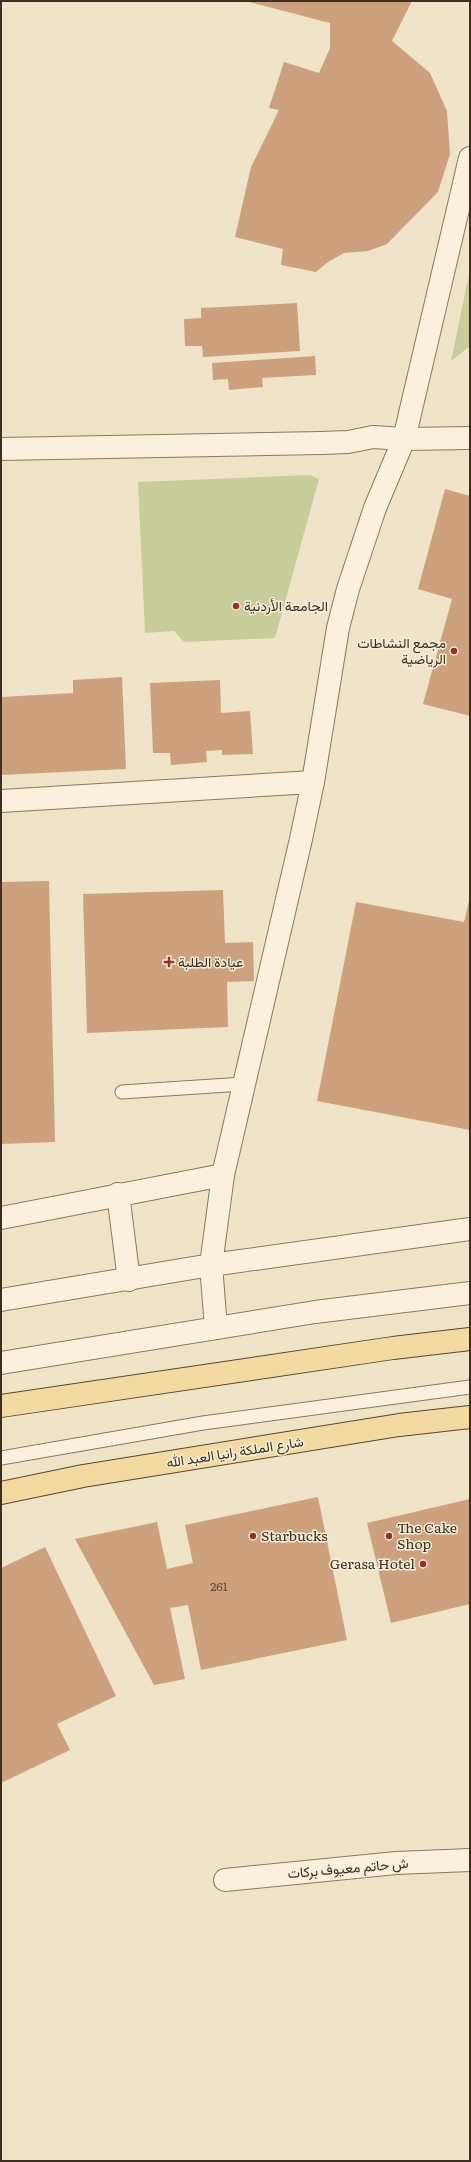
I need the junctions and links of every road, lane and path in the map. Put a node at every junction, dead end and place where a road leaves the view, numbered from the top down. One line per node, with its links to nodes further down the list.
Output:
1 (470, 158): 3 (street)
2 (470, 438): 3 (street)
3 (404, 439): 4 (street); 5 (street)
4 (1, 449)
5 (313, 782): 6 (street); 7 (street)
6 (1, 801)
7 (243, 1084): 8 (lane); 9 (street)
8 (122, 1092)
9 (223, 1175): 10 (street); 13 (street)
10 (118, 1194): 11 (street); 14 (street)
11 (1, 1218)
12 (470, 1229): 13 (street)
13 (211, 1265): 14 (street); 17 (street)
14 (129, 1280): 16 (street)
15 (470, 1293): 17 (street)
16 (1, 1300)
17 (216, 1328): 19 (street)
18 (470, 1339): 21 (main road)
19 (1, 1364)
20 (470, 1387): 23 (lane)
21 (1, 1406)
22 (470, 1417): 24 (main road, شارع الملكة رانيا العبد الله)
23 (1, 1458)
24 (1, 1493)
25 (470, 1860): 26 (street, ش حاتم معيوف بركات)
26 (226, 1880)

